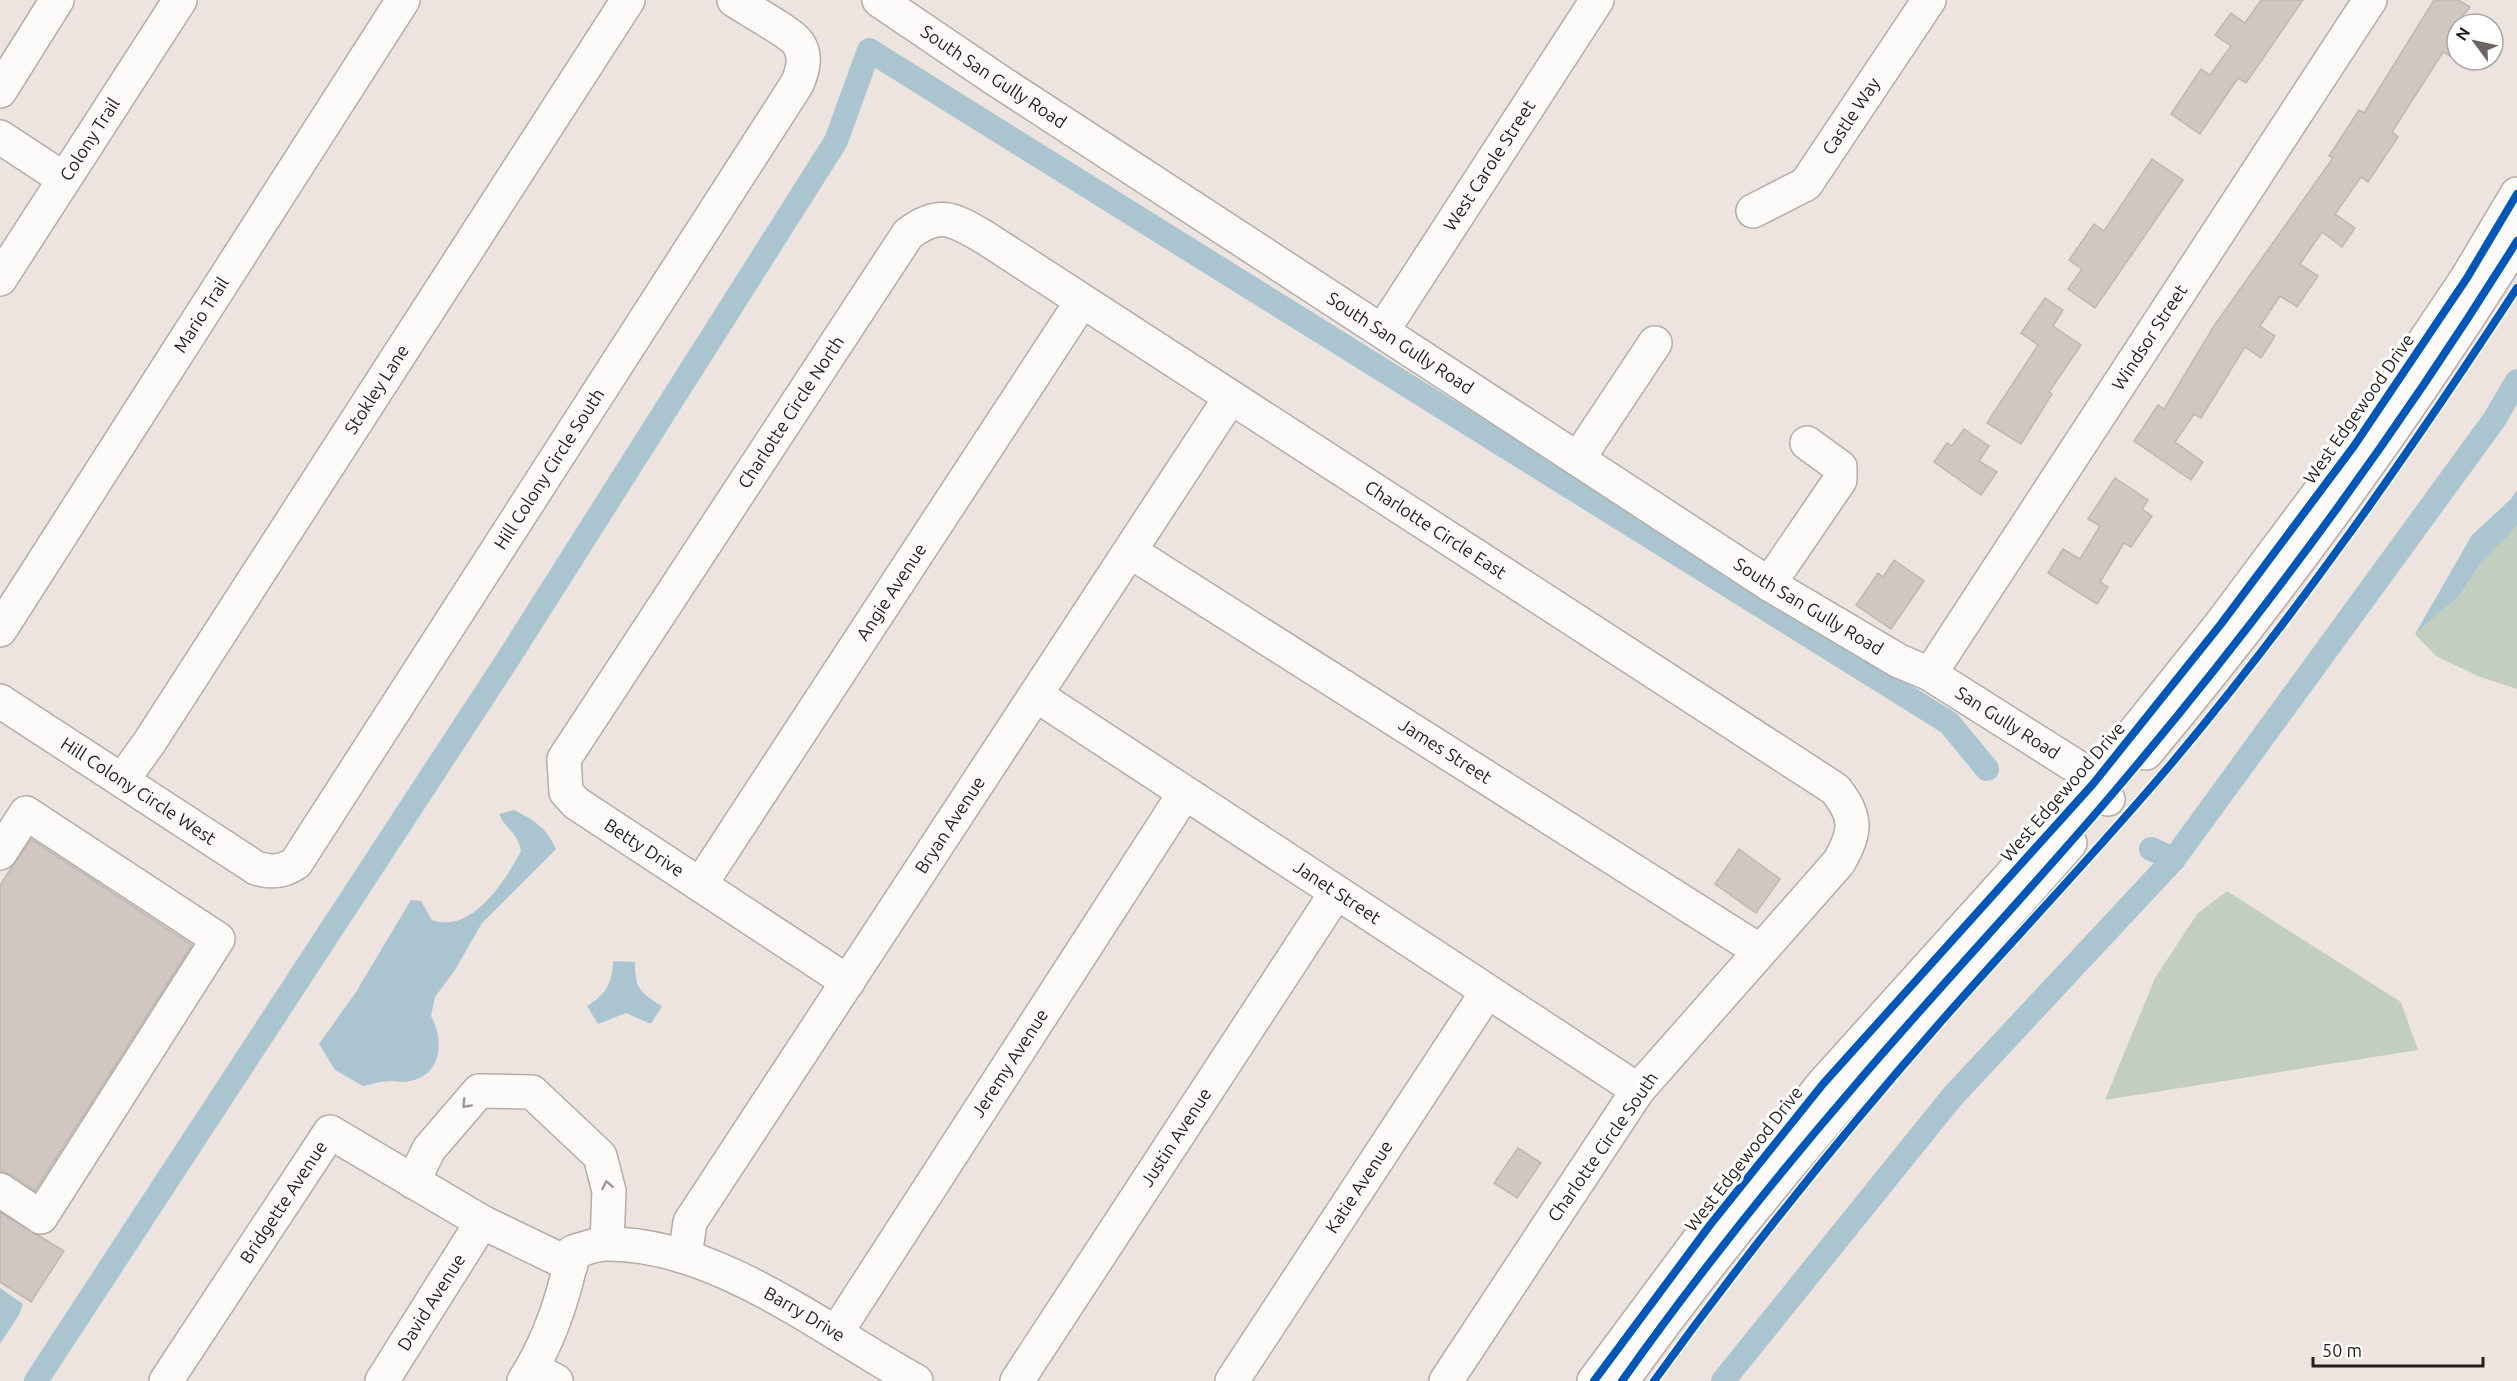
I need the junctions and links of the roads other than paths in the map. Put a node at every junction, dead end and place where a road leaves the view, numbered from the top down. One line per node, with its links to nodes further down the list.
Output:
1 (57, 0): 10 (street)
2 (180, 0): 12 (street, Colony Trail)
3 (403, 0): 26 (street, Mario Trail)
4 (628, 0): 31 (street, Stokley Lane)
5 (734, 0): 36 (street, Hill Colony Circle South)
6 (879, 0): 19 (street, South San Gully Road)
7 (1597, 0): 19 (street, West Carole Street)
8 (1929, 0): 14 (street, Castle Way)
9 (2370, 0): 28 (street, Windsor Street)
10 (0, 91)
11 (0, 137): 12 (street)
12 (64, 179): 17 (street, Colony Trail)
13 (2517, 194): 32 (street, West Edgewood Drive)
14 (1753, 211)
15 (984, 237): 18 (street, Charlotte Circle East); 27 (street, Charlotte Circle North)
16 (2517, 241): 32 (street, West Edgewood Drive)
17 (0, 279)
18 (1082, 301): 21 (street, Charlotte Circle East); 37 (street, Angie Avenue)
19 (1383, 330): 23 (street, South San Gully Road)
20 (1654, 343): 23 (street)
21 (1230, 398): 24 (street, Bryan Avenue); 34 (street, Charlotte Circle East)
22 (1807, 443): 25 (street)
23 (1578, 459): 25 (street, South San Gully Road)
24 (1131, 552): 29 (street, Bryan Avenue); 39 (street, James Street)
25 (1769, 584): 28 (street, South San Gully Road)
26 (0, 630)
27 (626, 663): 37 (street, Betty Drive)
28 (1930, 674): 32 (street, San Gully Road)
29 (1036, 695): 33 (street, Janet Street); 40 (street, Bryan Avenue)
30 (0, 700): 31 (street, Hill Colony Circle West)
31 (123, 778): 36 (street, Hill Colony Circle West)
32 (2100, 791): 57 (street, West Edgewood Drive); 58 (street, West Edgewood Drive)
33 (1184, 794): 38 (street, Janet Street); 49 (street, Jeremy Avenue)
34 (1848, 846): 39 (street, Charlotte Circle South)
35 (0, 853): 44 (street)
36 (279, 871)
37 (700, 885): 40 (street, Betty Drive)
38 (1336, 893): 41 (street, Janet Street); 54 (street, Justin Avenue)
39 (1760, 951): 42 (street, Charlotte Circle South)
40 (848, 982): 47 (street, Bryan Avenue)
41 (1487, 992): 42 (street, Janet Street); 55 (street, Katie Avenue)
42 (1638, 1090): 56 (street, Charlotte Circle South)
43 (413, 1182): 45 (street, Bridgette Avenue); 46 (street, one-way to 43); 51 (street, Bridgette Avenue)
44 (0, 1190)
45 (482, 1222): 48 (street, Bridgette Avenue); 52 (street, David Avenue)
46 (607, 1243): 47 (street, Barry Drive); 48 (street)
47 (685, 1257): 49 (street, Barry Drive)
48 (571, 1265): 50 (street)
49 (836, 1333): 53 (street, Barry Drive)
50 (537, 1377)
51 (166, 1381)
52 (381, 1381)
53 (916, 1381)
54 (1017, 1381)
55 (1232, 1381)
56 (1446, 1381)
57 (1594, 1381)
58 (1622, 1381)

